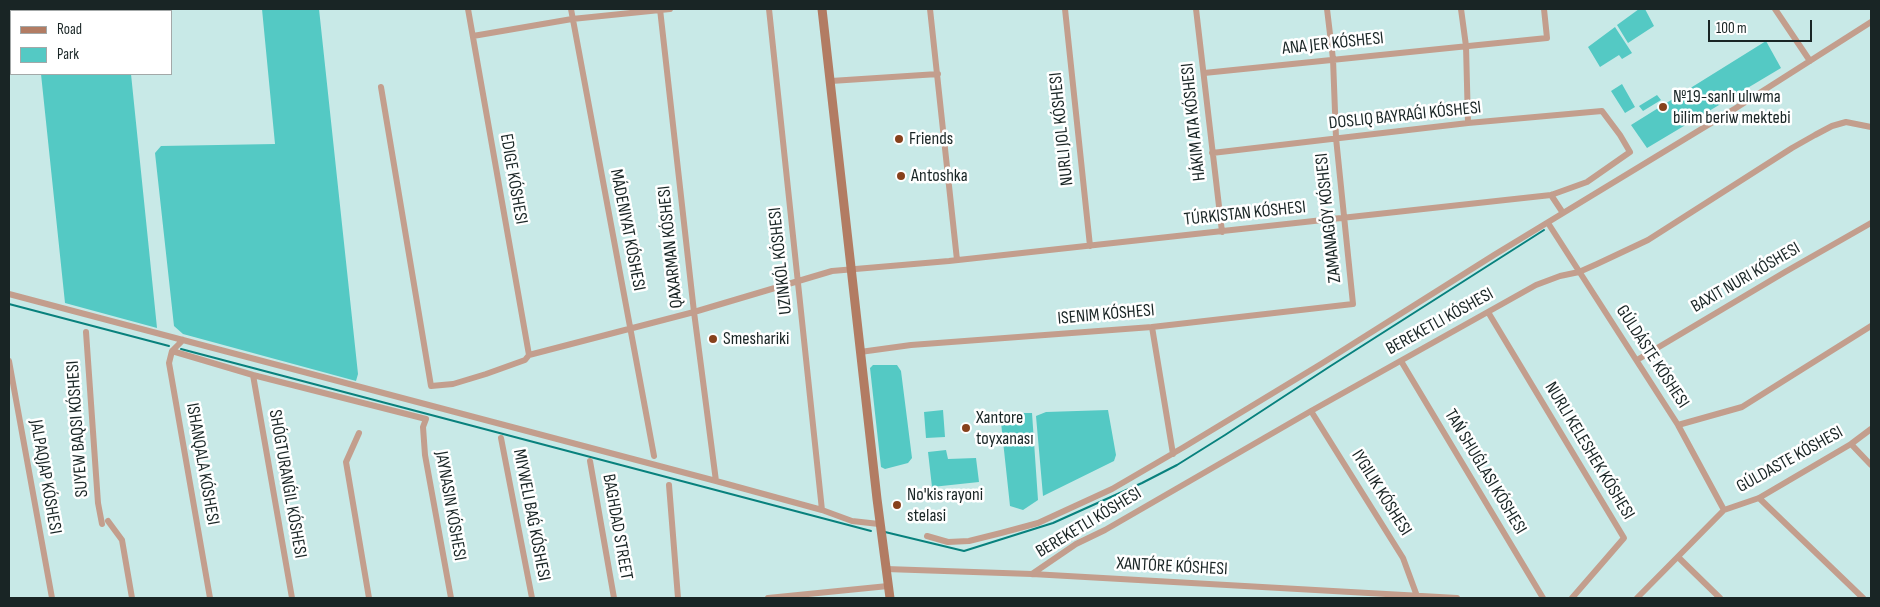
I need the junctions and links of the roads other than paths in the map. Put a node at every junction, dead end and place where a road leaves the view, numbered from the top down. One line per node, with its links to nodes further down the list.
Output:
1 (468, 9): 16 (street, EDIGE KÓSHESI)
2 (571, 9): 14 (street, MÁDENIYAT KÓSHESI)
3 (660, 9): 4 (street); 14 (street); 41 (street, QAXARMAN KÓSHESI)
4 (670, 9)
5 (768, 9): 38 (street)
6 (822, 9): 22 (main road)
7 (930, 9): 21 (street)
8 (1065, 9): 34 (street)
9 (1196, 9): 20 (street, HÁKIM ATA KÓSHESI)
10 (1327, 9): 18 (street, ZAMANAGÓY KÓSHESI)
11 (1461, 9): 17 (street)
12 (1544, 9): 17 (street, ANA JER KÓSHESI)
13 (1775, 9): 19 (street)
14 (572, 19): 16 (street); 45 (street, MÁDENIYAT KÓSHESI)
15 (1871, 22): 19 (street)
16 (473, 36): 50 (street, EDIGE KÓSHESI)
17 (1466, 46): 18 (street, ANA JER KÓSHESI); 24 (street)
18 (1333, 60): 20 (street, ANA JER KÓSHESI); 26 (street, ZAMANAGÓY KÓSHESI)
19 (1810, 61): 29 (street)
20 (1204, 73): 27 (street, HÁKIM ATA KÓSHESI)
21 (938, 74): 22 (street); 35 (street)
22 (830, 81): 36 (main road)
23 (381, 87): 50 (street, TÚRKISTAN KÓSHESI)
24 (1468, 123): 26 (street); 28 (street, TÚRKISTAN KÓSHESI)
25 (1871, 126): 37 (street, BEREKETLI KÓSHESI)
26 (1336, 138): 27 (street); 30 (street, ZAMANAGÓY KÓSHESI)
27 (1212, 153): 33 (street, HÁKIM ATA KÓSHESI)
28 (1551, 195): 29 (street); 30 (street, TÚRKISTAN KÓSHESI)
29 (1563, 213): 31 (street)
30 (1344, 218): 33 (street, TÚRKISTAN KÓSHESI); 40 (street, ZAMANAGÓY KÓSHESI)
31 (1548, 223): 37 (street, GÚLDÁSTE KÓSHESI); 61 (street)
32 (1871, 223): 51 (street)
33 (1222, 232): 34 (street, TÚRKISTAN KÓSHESI)
34 (1090, 246): 35 (street, TÚRKISTAN KÓSHESI)
35 (957, 260): 36 (street, TÚRKISTAN KÓSHESI)
36 (852, 271): 38 (street, TÚRKISTAN KÓSHESI); 49 (main road)
37 (1579, 272): 42 (street, BEREKETLI KÓSHESI); 51 (street, GÚLDÁSTE KÓSHESI)
38 (798, 281): 41 (street, TÚRKISTAN KÓSHESI); 68 (street)
39 (9, 294): 47 (street)
40 (1353, 304): 44 (street, ISENIM KÓSHESI)
41 (694, 312): 45 (street, TÚRKISTAN KÓSHESI); 65 (street, QAXARMAN KÓSHESI)
42 (1488, 312): 53 (street, BEREKETLI KÓSHESI); 90 (street)
43 (1871, 326): 56 (street)
44 (1152, 327): 49 (street, ISENIM KÓSHESI); 61 (street)
45 (630, 328): 50 (street, TÚRKISTAN KÓSHESI); 62 (street, MÁDENIYAT KÓSHESI)
46 (86, 332): 78 (street)
47 (183, 340): 48 (street); 65 (street)
48 (172, 351): 54 (street); 79 (street, ISHANQALA KÓSHESI)
49 (860, 352): 70 (main road)
50 (529, 355)
51 (1637, 360): 56 (street, GÚLDÁSTE KÓSHESI)
52 (9, 361): 77 (street, JALPAQJAP KÓSHESI)
53 (1400, 362): 55 (street, BEREKETLI KÓSHESI); 89 (street)
54 (254, 375): 80 (street); 82 (street)
55 (1311, 410): 74 (street, BEREKETLI KÓSHESI); 76 (street, IYGILIK KÓSHESI)
56 (1678, 425): 69 (street, GÚLDÁSTE KÓSHESI)
57 (1871, 429): 60 (street, GÚLDASTE KÓSHESI)
58 (359, 433): 81 (street)
59 (501, 438): 83 (street, MIYWELI BAǴ KÓSHESI)
60 (1851, 444): 64 (street); 67 (street, GÚLDASTE KÓSHESI)
61 (1173, 454): 71 (street)
62 (654, 456)
63 (590, 461): 84 (street, BAGHDAD STREET)
64 (1871, 465)
65 (716, 481): 68 (street)
66 (669, 485): 85 (street)
67 (1759, 498): 69 (street, GÚLDASTE KÓSHESI); 93 (street)
68 (822, 510): 70 (street)
69 (1724, 510): 72 (street, GÚLDASTE KÓSHESI)
70 (880, 524): 73 (main road)
71 (927, 536)
72 (1678, 557): 91 (street, GÚLDASTE KÓSHESI); 92 (street)
73 (886, 569): 74 (street, XANTÓRE KÓSHESI); 75 (main road)
74 (1032, 574): 76 (street, XANTÓRE KÓSHESI)
75 (888, 586): 86 (street); 87 (main road)
76 (1417, 596): 88 (street, XANTÓRE KÓSHESI)
77 (52, 598)
78 (132, 598)
79 (210, 598)
80 (292, 598)
81 (369, 598)
82 (451, 598)
83 (532, 598)
84 (614, 598)
85 (678, 598)
86 (768, 598)
87 (890, 598)
88 (1457, 598)
89 (1543, 598)
90 (1572, 598)
91 (1637, 598)
92 (1720, 598)
93 (1863, 598)

